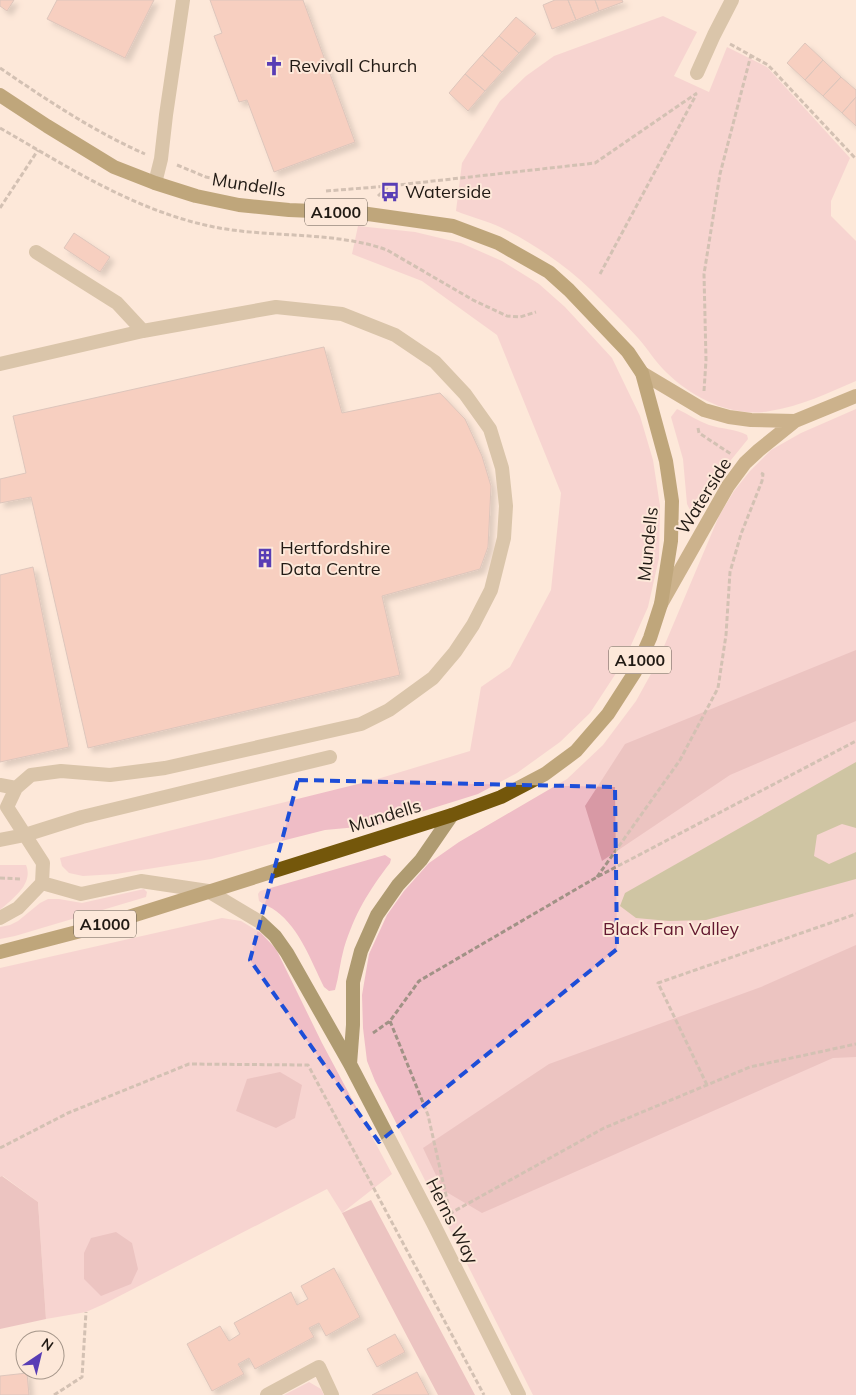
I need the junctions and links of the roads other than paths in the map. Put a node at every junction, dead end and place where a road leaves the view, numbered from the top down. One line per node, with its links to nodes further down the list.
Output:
1 (183, 0): 5 (street)
2 (732, 0): 3 (street)
3 (697, 73)
4 (0, 95): 5 (main road, Mundells / A1000)
5 (155, 183): 9 (main road, Mundells / A1000)
6 (36, 252): 7 (street)
7 (143, 331): 8 (street); 15 (street)
8 (0, 364)
9 (642, 373): 11 (main road, Waterside); 12 (main road, Mundells / A1000)
10 (856, 396): 11 (main road, Waterside)
11 (795, 421): 12 (main road, Waterside)
12 (661, 604): 16 (main road, Mundells / A1000)
13 (330, 757): 17 (street)
14 (0, 786): 15 (street)
15 (16, 788): 17 (street)
16 (452, 815): 20 (main road, Mundells / A1000); 23 (street)
17 (24, 835): 18 (street); 19 (street)
18 (0, 840)
19 (42, 883): 20 (street); 21 (street)
20 (208, 891): 22 (main road, Mundells / A1000); 23 (street, Herns Way)
21 (0, 918)
22 (0, 952)
23 (350, 1064): 26 (street, Herns Way)
24 (267, 1395): 25 (street)
25 (332, 1395)
26 (519, 1395)

